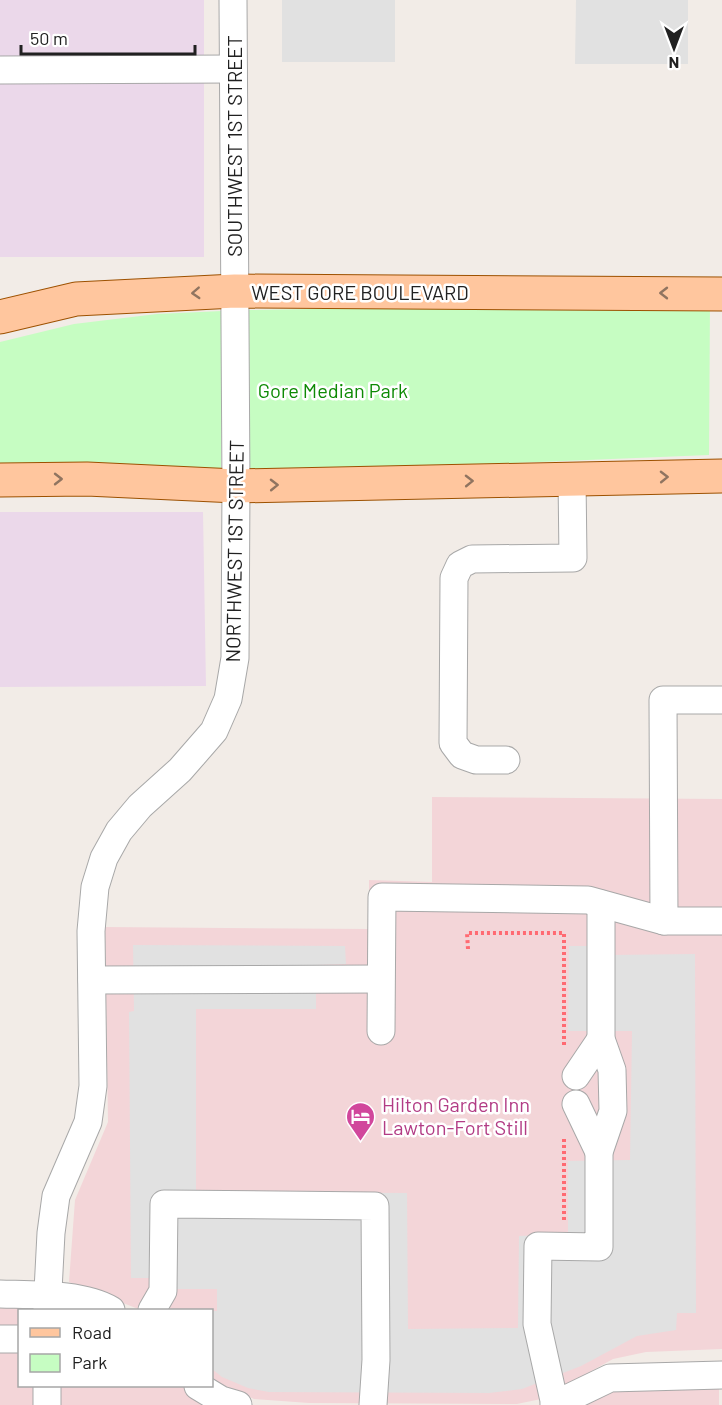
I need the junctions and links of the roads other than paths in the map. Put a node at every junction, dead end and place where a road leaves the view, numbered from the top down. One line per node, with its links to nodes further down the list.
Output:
1 (232, 0): 2 (street, SOUTHWEST 1ST STREET)
2 (233, 69): 3 (street); 4 (street, SOUTHWEST 1ST STREET)
3 (0, 70)
4 (235, 291): 5 (main road, WEST GORE BOULEVARD, one-way to 4); 6 (main road, WEST GORE BOULEVARD, one-way to 6); 10 (street, NORTHWEST 1ST STREET)
5 (722, 294)
6 (0, 317)
7 (722, 476): 8 (main road, one-way to 7)
8 (572, 479): 10 (main road, one-way to 8); 12 (street)
9 (0, 480): 10 (main road, one-way to 10)
10 (236, 486): 17 (street, NORTHWEST 1ST STREET)
11 (722, 700): 14 (street)
12 (506, 760)
13 (601, 904): 14 (street); 16 (street); 19 (street)
14 (664, 921): 15 (street)
15 (722, 921)
16 (380, 979): 17 (street); 18 (street)
17 (92, 980): 24 (street, NORTHWEST 1ST STREET)
18 (381, 1030)
19 (601, 1039): 20 (street); 22 (street)
20 (570, 1065)
21 (576, 1104): 22 (street)
22 (599, 1152): 35 (street)
23 (0, 1294): 24 (street)
24 (47, 1304): 25 (street)
25 (108, 1309)
26 (153, 1309): 34 (street)
27 (0, 1339): 28 (street)
28 (18, 1339)
29 (722, 1375): 35 (street)
30 (47, 1387): 32 (street)
31 (200, 1387): 33 (street)
32 (47, 1405)
33 (238, 1405)
34 (373, 1405)
35 (555, 1405)

